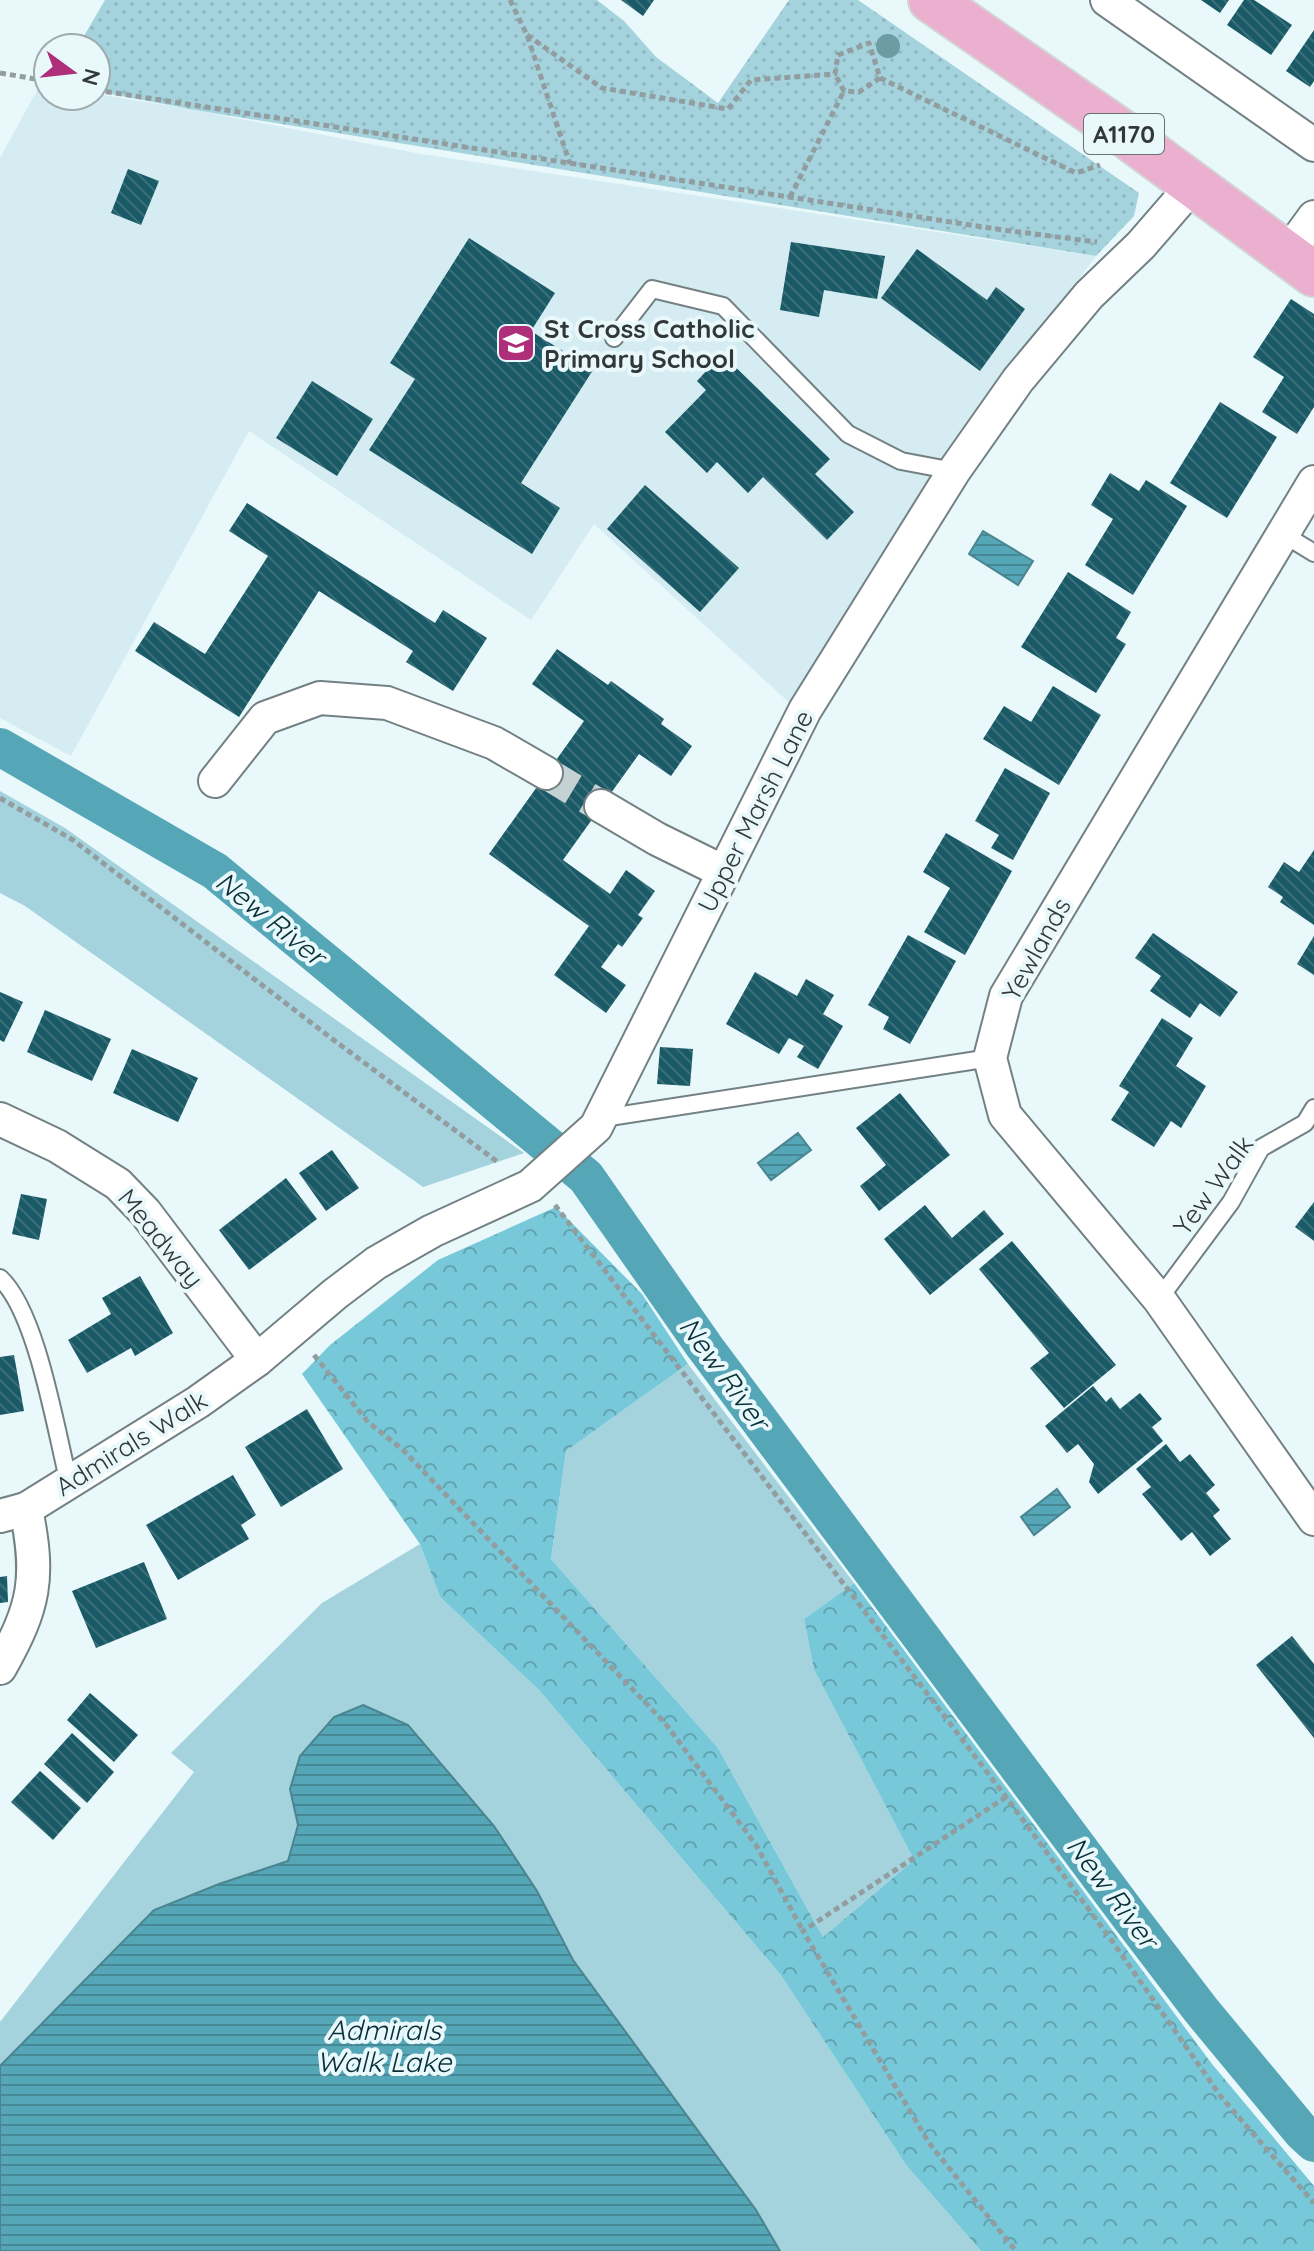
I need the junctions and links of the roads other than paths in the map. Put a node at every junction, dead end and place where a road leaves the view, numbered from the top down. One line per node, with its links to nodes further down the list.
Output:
1 (931, 0): 4 (main road, A1170)
2 (1107, 0): 3 (street)
3 (1314, 145)
4 (1193, 185): 6 (main road, A1170); 8 (street, Upper Marsh Lane)
5 (1314, 217): 6 (street)
6 (1301, 264)
7 (614, 338): 8 (lane)
8 (954, 471): 15 (street, Upper Marsh Lane)
9 (1314, 482): 10 (street, Yewlands)
10 (1283, 534): 11 (lane); 16 (street, Yewlands)
11 (1314, 553)
12 (546, 773): 13 (street)
13 (215, 781)
14 (601, 806): 15 (street)
15 (724, 872): 19 (street, Upper Marsh Lane)
16 (990, 1058): 19 (lane); 21 (street, Yewlands)
17 (1314, 1108): 21 (lane, Yew Walk)
18 (0, 1119): 22 (street, Meadway)
19 (600, 1122): 22 (street, Upper Marsh Lane)
20 (0, 1278): 23 (lane)
21 (1159, 1299): 24 (street, Yewlands)
22 (257, 1360): 23 (street, Admirals Walk)
23 (69, 1483): 25 (street, Admirals Walk)
24 (1310, 1504)
25 (13, 1512): 26 (street)
26 (0, 1668)

